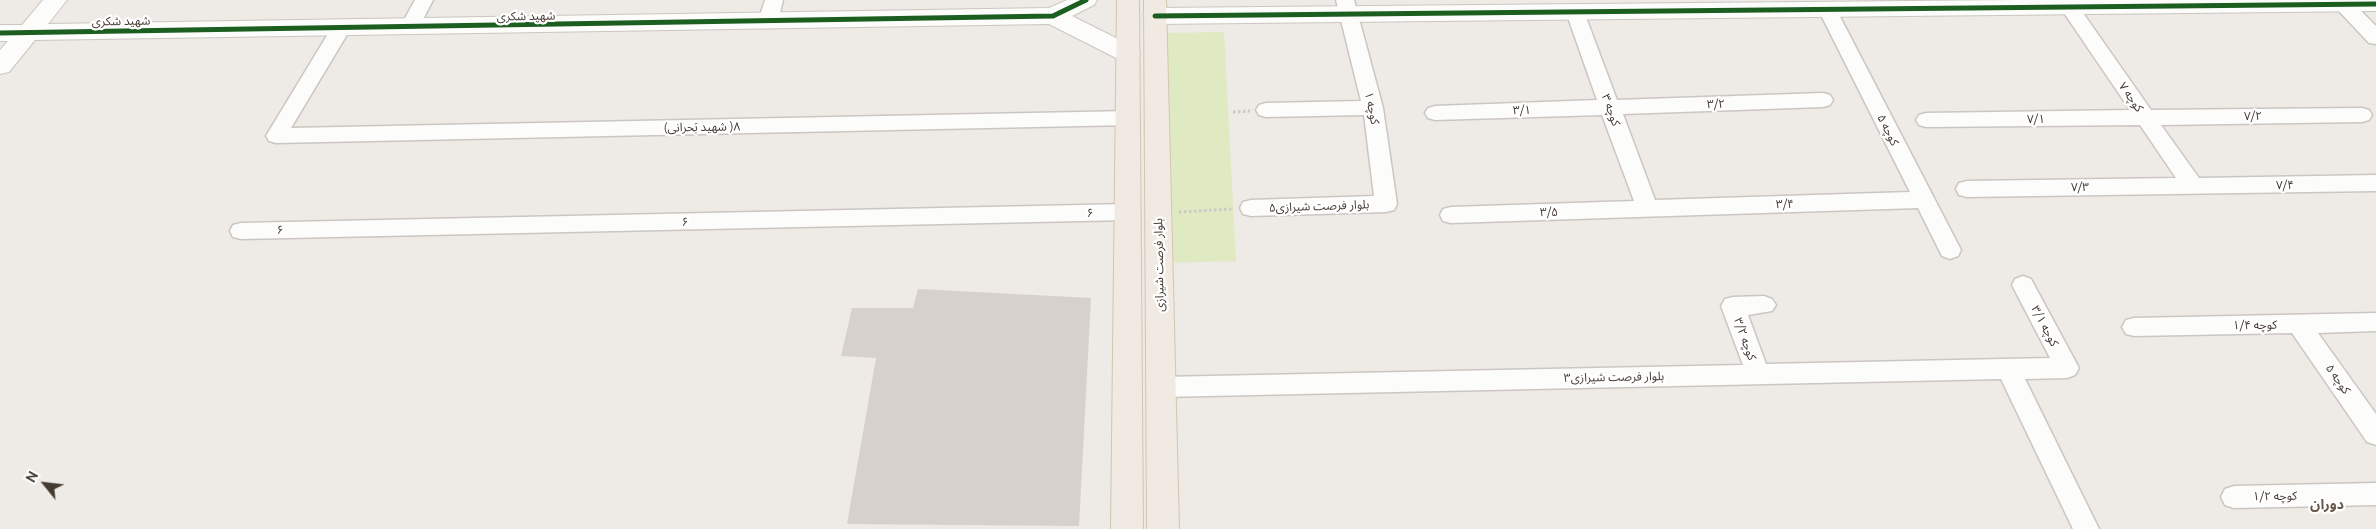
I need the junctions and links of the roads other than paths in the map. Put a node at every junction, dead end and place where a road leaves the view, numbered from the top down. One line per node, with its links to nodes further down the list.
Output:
1 (56, 0): 20 (street)
2 (424, 0): 18 (street)
3 (774, 0): 17 (street)
4 (1086, 0): 16 (street)
5 (1128, 0): 23 (main road)
6 (2016, 4): 12 (street); 14 (street)
7 (2342, 4): 8 (street); 12 (street); 22 (street)
8 (2376, 4)
9 (1801, 5): 14 (street); 15 (street)
10 (1507, 6): 11 (street); 15 (street)
11 (1346, 7): 13 (street); 27 (street, کوچه ۱)
12 (2069, 7): 31 (street, کوچه ۷)
13 (1155, 8): 53 (main road, بلوار فرصت شیرازی)
14 (1827, 10): 37 (street, کوچه ۵)
15 (1575, 12): 26 (street, کوچه ۳)
16 (1053, 16): 17 (street, شهید شکری); 23 (street)
17 (768, 22): 18 (street, شهید شکری)
18 (410, 27): 19 (street, شهید شکری)
19 (341, 28): 20 (street, شهید شکری); 32 (street, (شهید بَحرانی )۸)
20 (29, 32): 21 (street, شهید شکری); 24 (street)
21 (0, 33)
22 (2376, 38)
23 (1128, 54): 32 (main road)
24 (0, 66)
25 (1823, 100): 26 (street, ۳/۲)
26 (1610, 107): 29 (street, ۳/۱); 40 (street, کوچه ۳)
27 (1373, 108): 28 (street); 38 (street, کوچه ۱)
28 (1266, 110)
29 (1435, 113)
30 (2362, 115): 31 (street, ۷/۲)
31 (2145, 117): 33 (street, ۷/۱); 35 (street, کوچه ۷)
32 (1128, 118): 41 (main road)
33 (1926, 120)
34 (2376, 183): 35 (street, ۷/۴)
35 (2193, 186): 36 (street, ۷/۳)
36 (1967, 189)
37 (1924, 200): 40 (street, ۳/۴); 44 (street, کوچه ۵)
38 (1386, 204): 39 (street, بلوار فرصت شیرازی۵)
39 (1251, 208)
40 (1647, 208): 42 (street, ۳/۵)
41 (1128, 212): 43 (street, ۶); 57 (main road)
42 (1451, 216)
43 (241, 231)
44 (1950, 250)
45 (2023, 285): 50 (street, کوچه ۳/۱)
46 (1764, 305): 52 (street, کوچه ۳/۲)
47 (2376, 322): 48 (street, کوچه ۱/۴)
48 (2299, 324): 49 (street, کوچه ۱/۴); 54 (street, کوچه ۵)
49 (2134, 327)
50 (2067, 368): 51 (street, ۳بلوار فرصت شیرازی)
51 (2008, 369): 52 (street, ۳بلوار فرصت شیرازی); 59 (street)
52 (1758, 374): 53 (street, ۳بلوار فرصت شیرازی)
53 (1161, 387): 58 (main road, بلوار فرصت شیرازی)
54 (2376, 434)
55 (2376, 494): 56 (street, کوچه ۱/۲)
56 (2234, 496)
57 (1126, 529)
58 (1163, 529)
59 (2086, 529)

